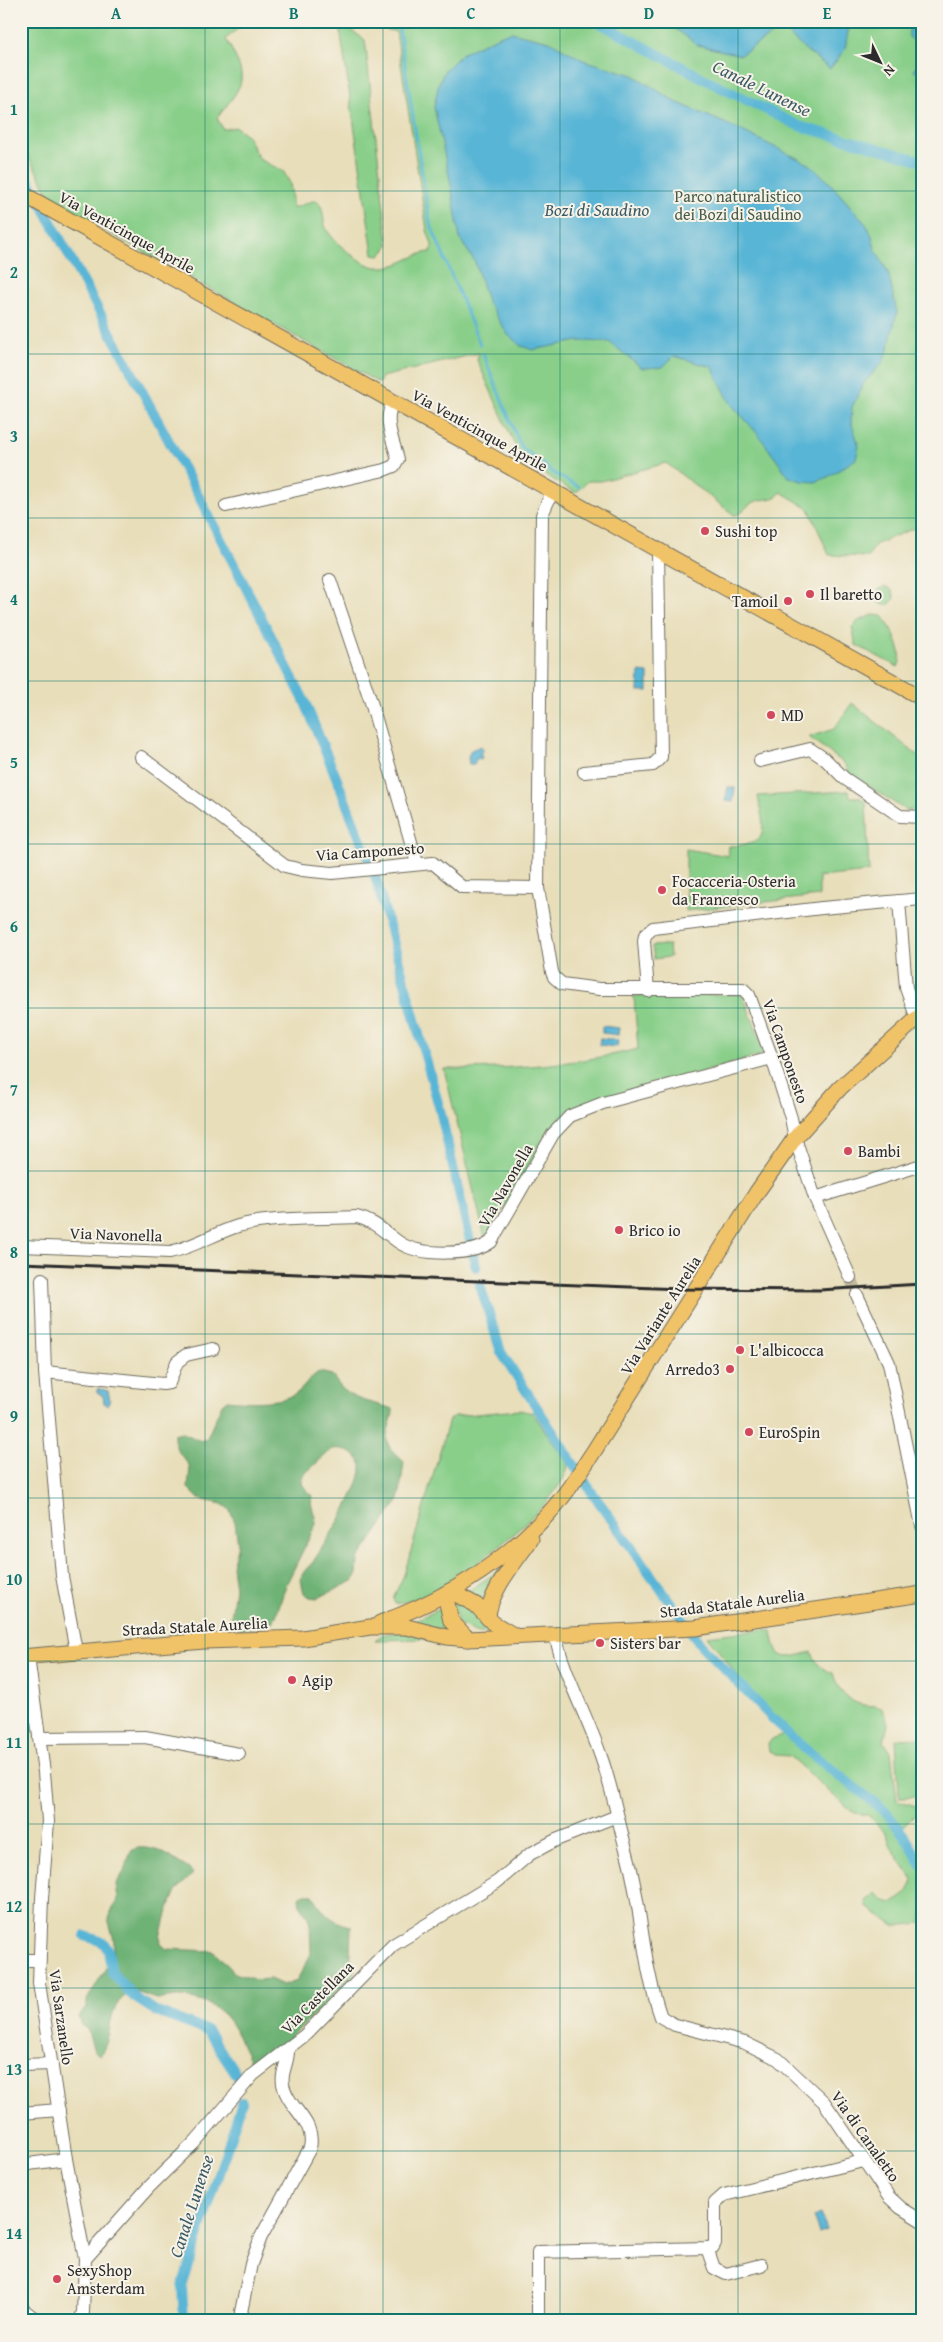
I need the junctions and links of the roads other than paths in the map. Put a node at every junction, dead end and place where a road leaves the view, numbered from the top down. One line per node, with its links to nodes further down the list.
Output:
1 (24, 194): 2 (main road, Via Venticinque Aprile)
2 (393, 402): 3 (main road, Via Venticinque Aprile); 4 (street)
3 (553, 490): 5 (main road, Via Venticinque Aprile); 13 (street, Via Camponesto)
4 (226, 506)
5 (658, 549): 7 (main road, Via Venticinque Aprile); 10 (street)
6 (330, 580): 12 (street)
7 (922, 698)
8 (141, 757): 12 (street, Via Camponesto)
9 (760, 761): 11 (street)
10 (584, 772)
11 (922, 816)
12 (417, 863): 13 (street, Via Camponesto)
13 (538, 888): 16 (street, Via Camponesto)
14 (922, 899): 15 (street)
15 (899, 901): 16 (street); 17 (street, Via Variante Aurelia)
16 (648, 991): 18 (street, Via Camponesto)
17 (919, 1016): 19 (main road, Via Variante Aurelia)
18 (772, 1058): 19 (street, Via Camponesto); 22 (street, Via Navonella)
19 (795, 1138): 21 (street, Via Camponesto); 28 (main road, Via Variante Aurelia)
20 (922, 1165): 21 (street)
21 (815, 1198): 23 (street, Via Camponesto)
22 (21, 1246)
23 (850, 1277)
24 (42, 1278): 27 (street)
25 (858, 1294): 29 (street)
26 (213, 1349): 27 (street)
27 (45, 1372): 38 (street)
28 (549, 1512): 30 (main road, Via Variante Aurelia); 33 (main road)
29 (922, 1526)
30 (448, 1592): 32 (main road, Via Variante Aurelia); 33 (main road); 37 (main road)
31 (922, 1594): 35 (main road, Strada Statale Aurelia)
32 (415, 1610): 34 (main road, Strada Statale Aurelia)
33 (488, 1618): 36 (main road)
34 (370, 1627): 37 (main road, Strada Statale Aurelia); 38 (main road, Strada Statale Aurelia)
35 (555, 1634): 36 (main road, Strada Statale Aurelia); 44 (street)
36 (515, 1636): 37 (main road, Strada Statale Aurelia)
37 (468, 1639)
38 (76, 1651): 39 (main road, Strada Statale Aurelia)
39 (25, 1657): 40 (street, Via Sarzanello)
40 (35, 1716): 41 (street); 42 (street, Via Sarzanello)
41 (21, 1718)
42 (39, 1738): 43 (street); 46 (street, Via Sarzanello)
43 (239, 1754)
44 (617, 1816): 47 (street, Via Castellana); 53 (street, Via di Canaletto)
45 (21, 1960): 46 (street)
46 (38, 1960): 48 (street, Via Sarzanello)
47 (288, 2049): 57 (street, Via Castellana); 62 (street)
48 (52, 2064): 49 (street); 50 (street, Via Sarzanello)
49 (21, 2065)
50 (59, 2110): 51 (street); 52 (street, Via Sarzanello)
51 (21, 2113)
52 (66, 2159): 54 (street); 57 (street, Via Sarzanello)
53 (863, 2161): 55 (street, Via di Canaletto); 56 (street)
54 (21, 2165)
55 (922, 2221)
56 (707, 2248): 58 (street); 63 (street)
57 (85, 2259): 61 (street, Via Sarzanello)
58 (761, 2265)
59 (21, 2308): 60 (street)
60 (38, 2321)
61 (80, 2321)
62 (246, 2321)
63 (538, 2321)

